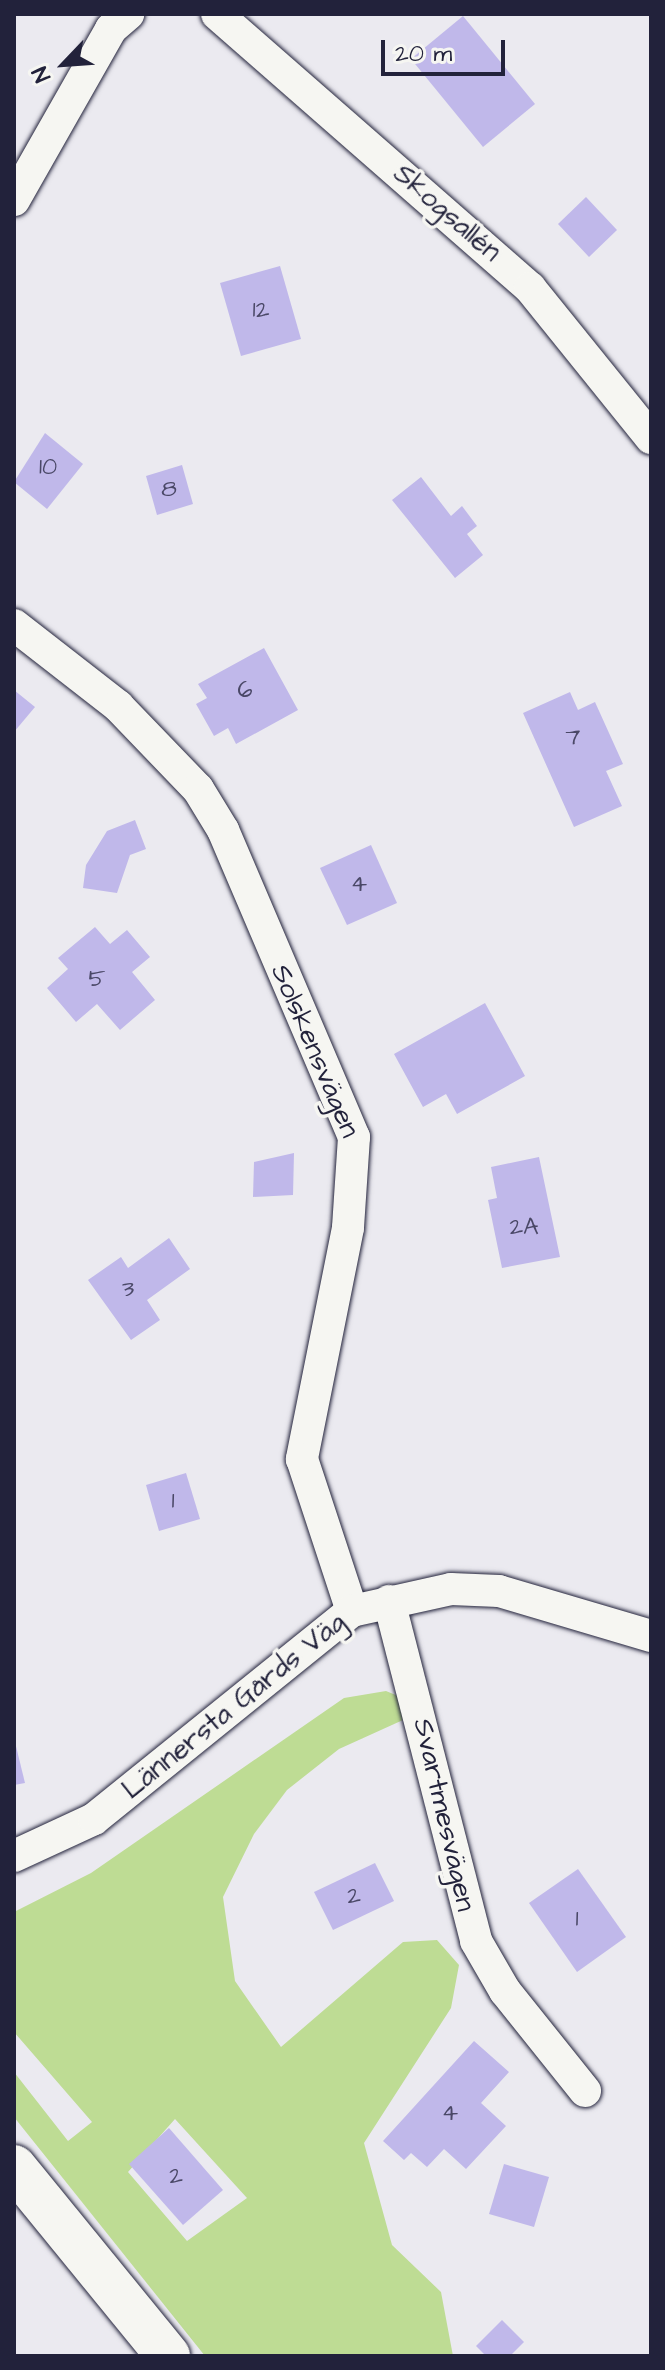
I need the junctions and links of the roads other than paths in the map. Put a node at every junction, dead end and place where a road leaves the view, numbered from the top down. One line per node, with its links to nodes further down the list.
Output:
1 (128, 14): 3 (street)
2 (217, 14): 4 (street, Skogsallén)
3 (14, 200)
4 (651, 438)
5 (14, 625): 7 (street, Solskensvägen)
6 (389, 1601): 7 (street, Lännersta Gårds Väg); 8 (street, Lännersta Gårds Väg); 10 (street, Svartmesvägen)
7 (352, 1611): 9 (street, Lännersta Gårds Väg)
8 (651, 1636)
9 (14, 1856)
10 (585, 2091)
11 (14, 2167): 12 (street)
12 (168, 2356)

